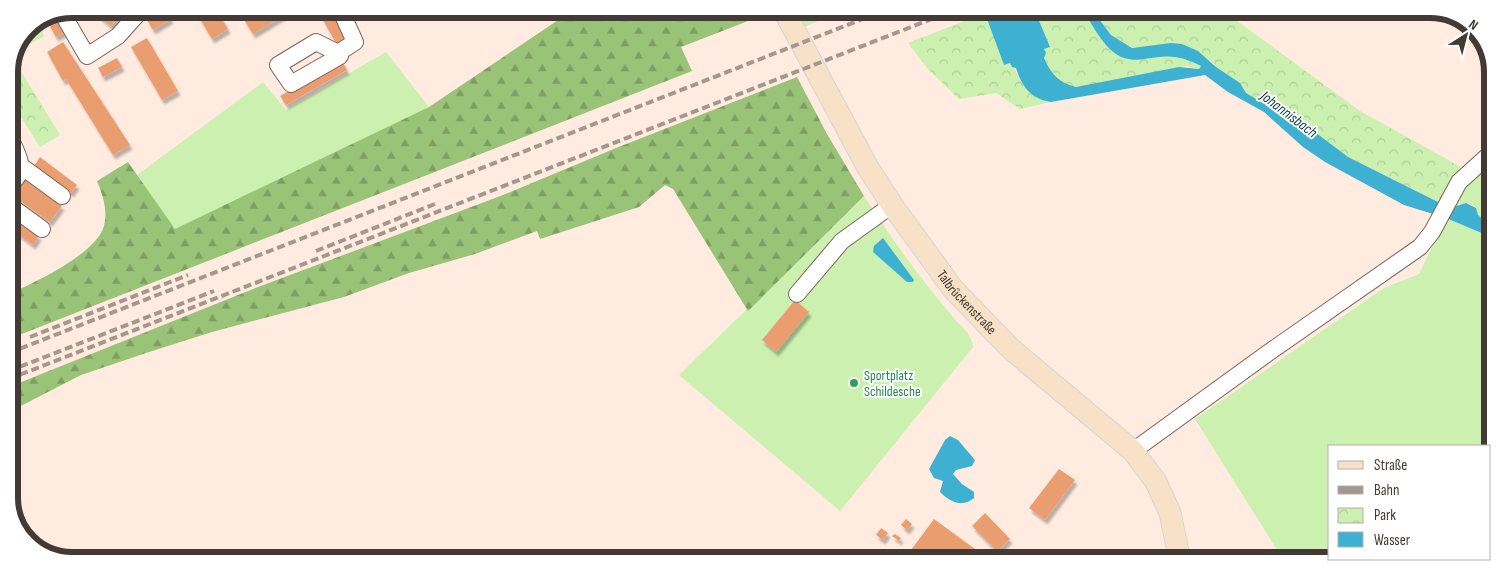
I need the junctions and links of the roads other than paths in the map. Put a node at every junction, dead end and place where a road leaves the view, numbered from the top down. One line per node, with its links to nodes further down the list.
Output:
1 (134, 18): 4 (street)
2 (344, 18): 5 (street)
3 (788, 18): 11 (main road, Talbrückenstraße)
4 (66, 19)
5 (338, 53)
6 (18, 153): 8 (street)
7 (1483, 160): 15 (street)
8 (22, 166): 9 (street); 10 (street)
9 (18, 175)
10 (62, 196)
11 (892, 205): 14 (street); 15 (main road, Talbrückenstraße)
12 (18, 212): 13 (street)
13 (42, 229)
14 (797, 294)
15 (1132, 451): 16 (main road, Talbrückenstraße)
16 (1178, 552)

